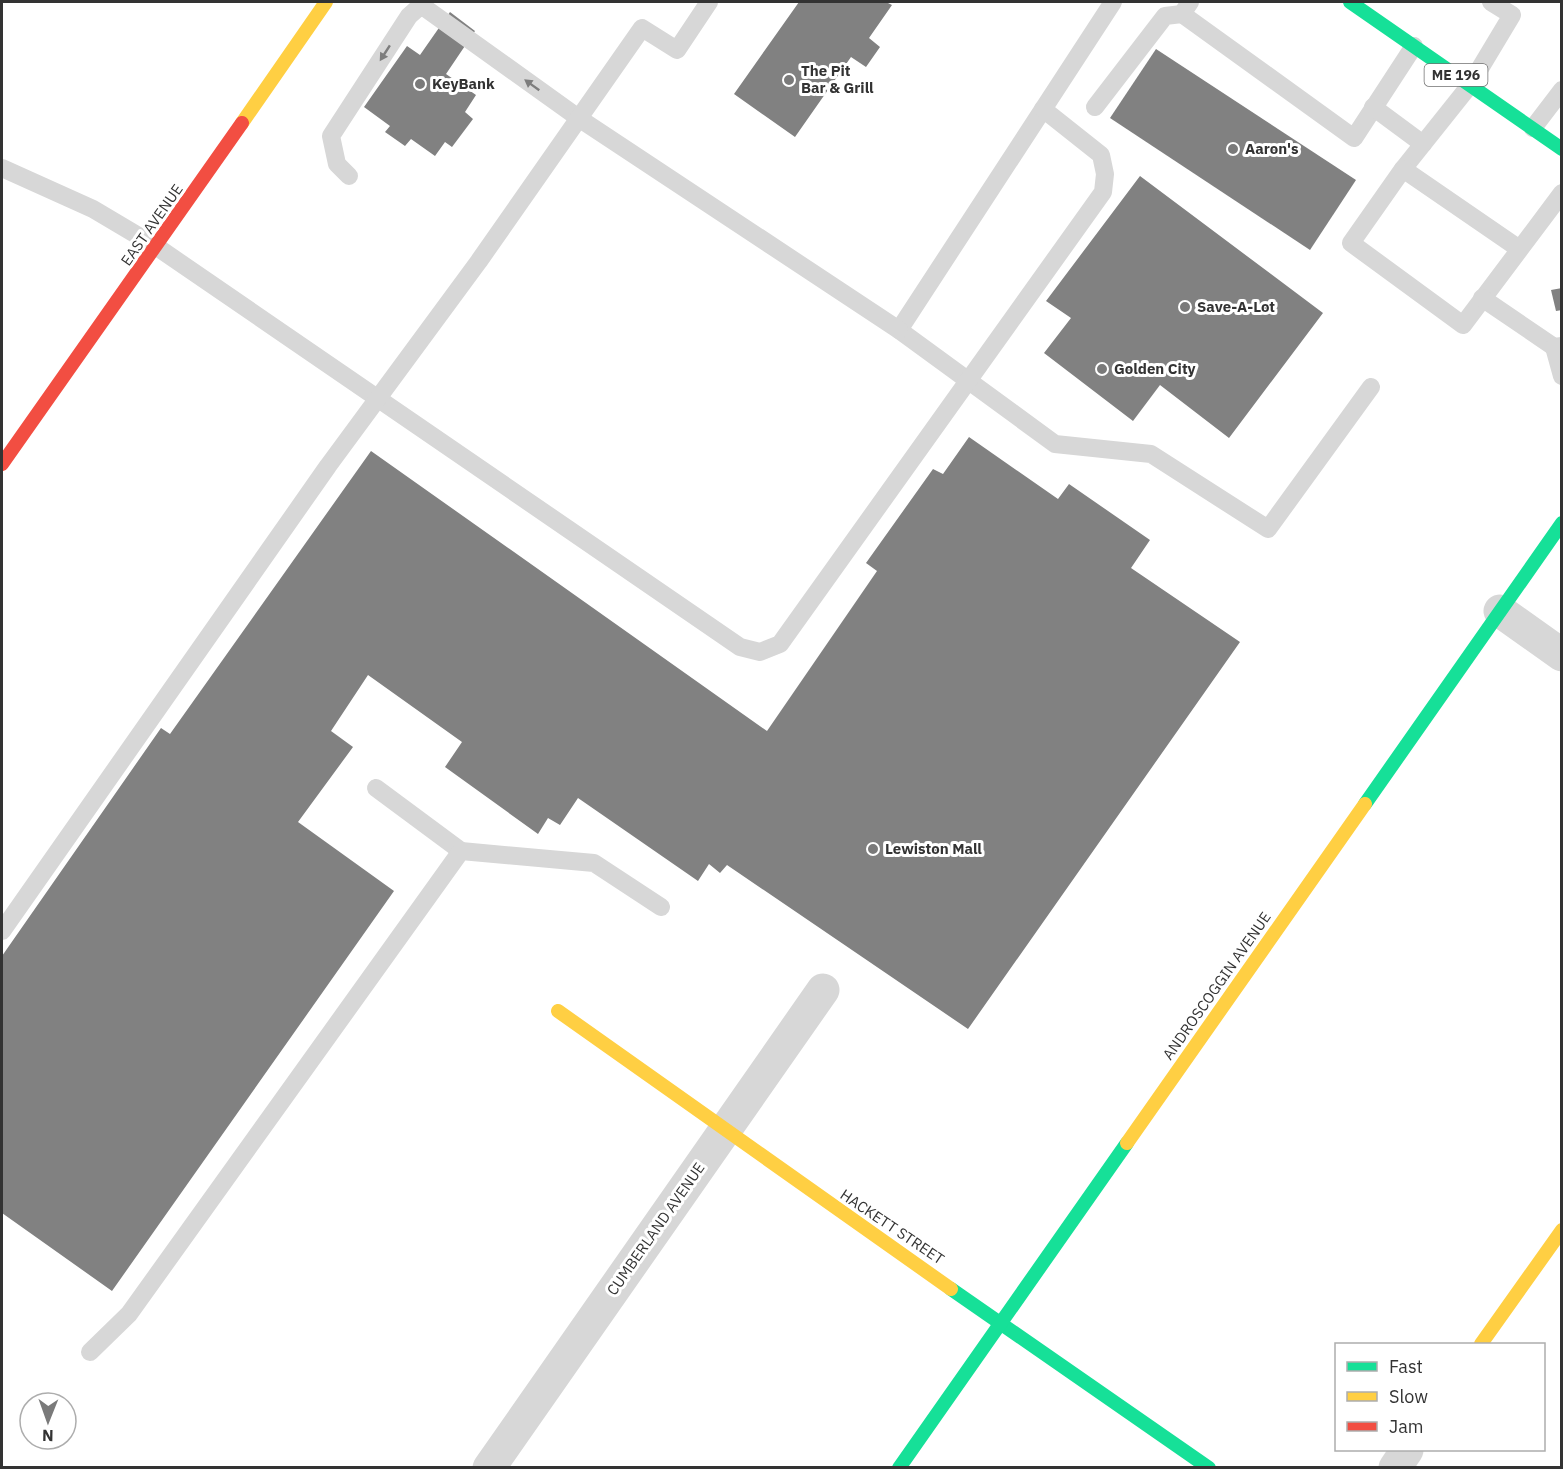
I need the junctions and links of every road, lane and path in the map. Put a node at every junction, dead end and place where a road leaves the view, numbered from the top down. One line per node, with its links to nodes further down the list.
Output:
1 (326, 2): 21 (main road, EAST AVENUE)
2 (709, 2): 13 (lane)
3 (1113, 2): 12 (lane)
4 (1350, 2): 7 (main road, ME 196)
5 (1491, 2): 8 (lane)
6 (1186, 8): 10 (lane); 11 (lane)
7 (1414, 46): 8 (main road, ME 196); 11 (lane)
8 (1470, 85): 14 (main road, ME 196); 15 (lane)
9 (1562, 90): 14 (lane)
10 (1095, 107)
11 (1373, 107): 15 (lane)
12 (1043, 109): 24 (lane); 27 (lane)
13 (580, 119): 19 (lane, one-way to 19); 24 (lane); 29 (lane)
14 (1533, 128): 16 (main road, ME 196)
15 (1423, 144): 18 (lane)
16 (1562, 149)
17 (2, 168): 21 (lane)
18 (1403, 169): 22 (lane); 23 (lane)
19 (349, 176)
20 (1562, 193): 22 (lane)
21 (157, 246): 29 (lane); 30 (main road, EAST AVENUE)
22 (1518, 248): 23 (lane)
23 (1482, 298): 25 (lane)
24 (899, 330): 27 (lane)
25 (1558, 346): 26 (lane)
26 (1562, 376)
27 (967, 380): 28 (lane); 29 (lane)
28 (1371, 387)
29 (380, 398): 37 (lane)
30 (2, 464)
31 (1562, 523): 32 (main road, ANDROSCOGGIN AVENUE)
32 (1500, 611): 33 (street); 42 (main road, ANDROSCOGGIN AVENUE)
33 (1562, 655)
34 (376, 788): 35 (lane)
35 (461, 851): 36 (lane); 44 (lane)
36 (661, 907)
37 (2, 931)
38 (823, 990): 40 (street, CUMBERLAND AVENUE)
39 (558, 1011): 40 (main road, HACKETT STREET)
40 (727, 1129): 42 (main road, HACKETT STREET); 46 (street, CUMBERLAND AVENUE)
41 (1562, 1230): 43 (main road)
42 (1000, 1323): 47 (main road, ANDROSCOGGIN AVENUE); 48 (main road, HACKETT STREET)
43 (1482, 1343)
44 (90, 1352)
45 (1406, 1451): 49 (street)
46 (489, 1467)
47 (899, 1467)
48 (1209, 1467)
49 (1395, 1467)

